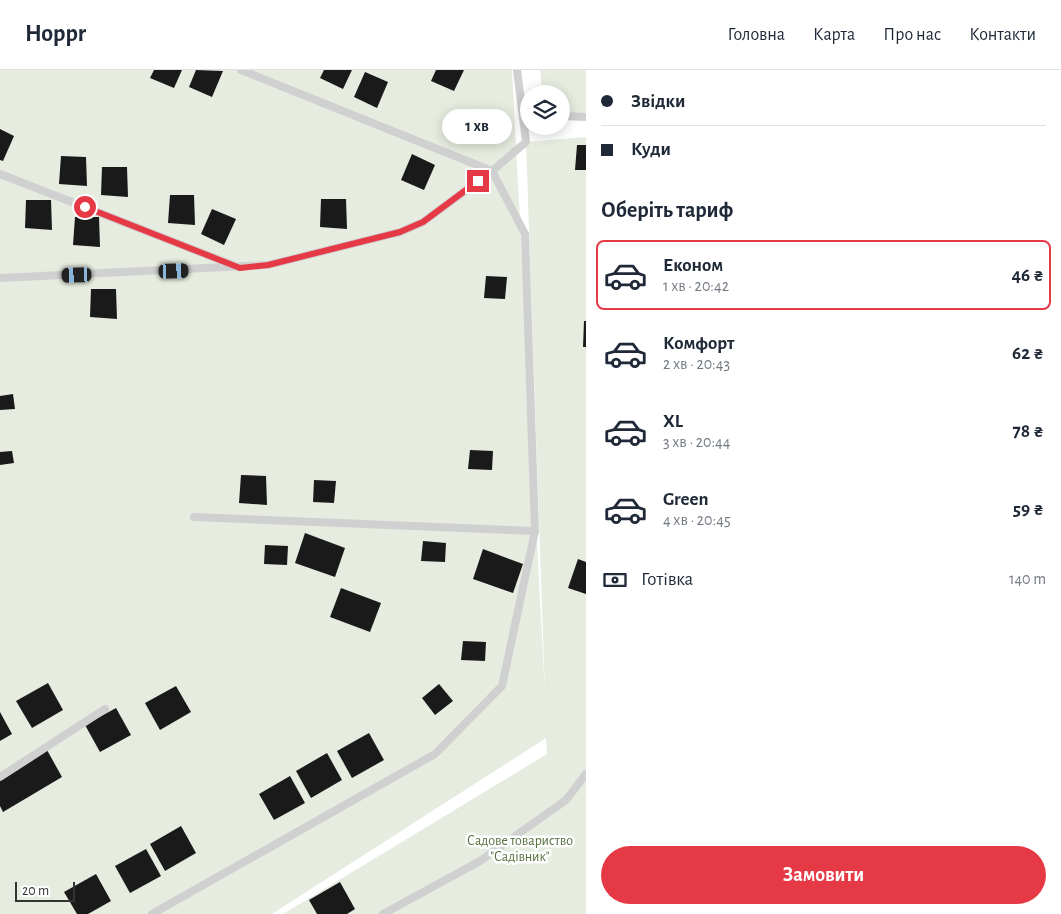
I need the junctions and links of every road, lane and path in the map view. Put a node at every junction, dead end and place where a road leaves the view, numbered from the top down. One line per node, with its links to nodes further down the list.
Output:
1 (240, 70): 7 (lane)
2 (517, 70): 3 (lane)
3 (520, 85)
4 (570, 116): 5 (lane)
5 (586, 117)
6 (526, 135): 7 (lane)
7 (492, 171): 9 (lane); 12 (lane)
8 (0, 174): 9 (lane)
9 (240, 268): 10 (lane)
10 (0, 278)
11 (194, 517): 12 (lane)
12 (535, 531): 16 (lane)
13 (105, 709): 15 (lane)
14 (586, 774): 17 (lane)
15 (0, 777)
16 (152, 914)
17 (384, 914)

